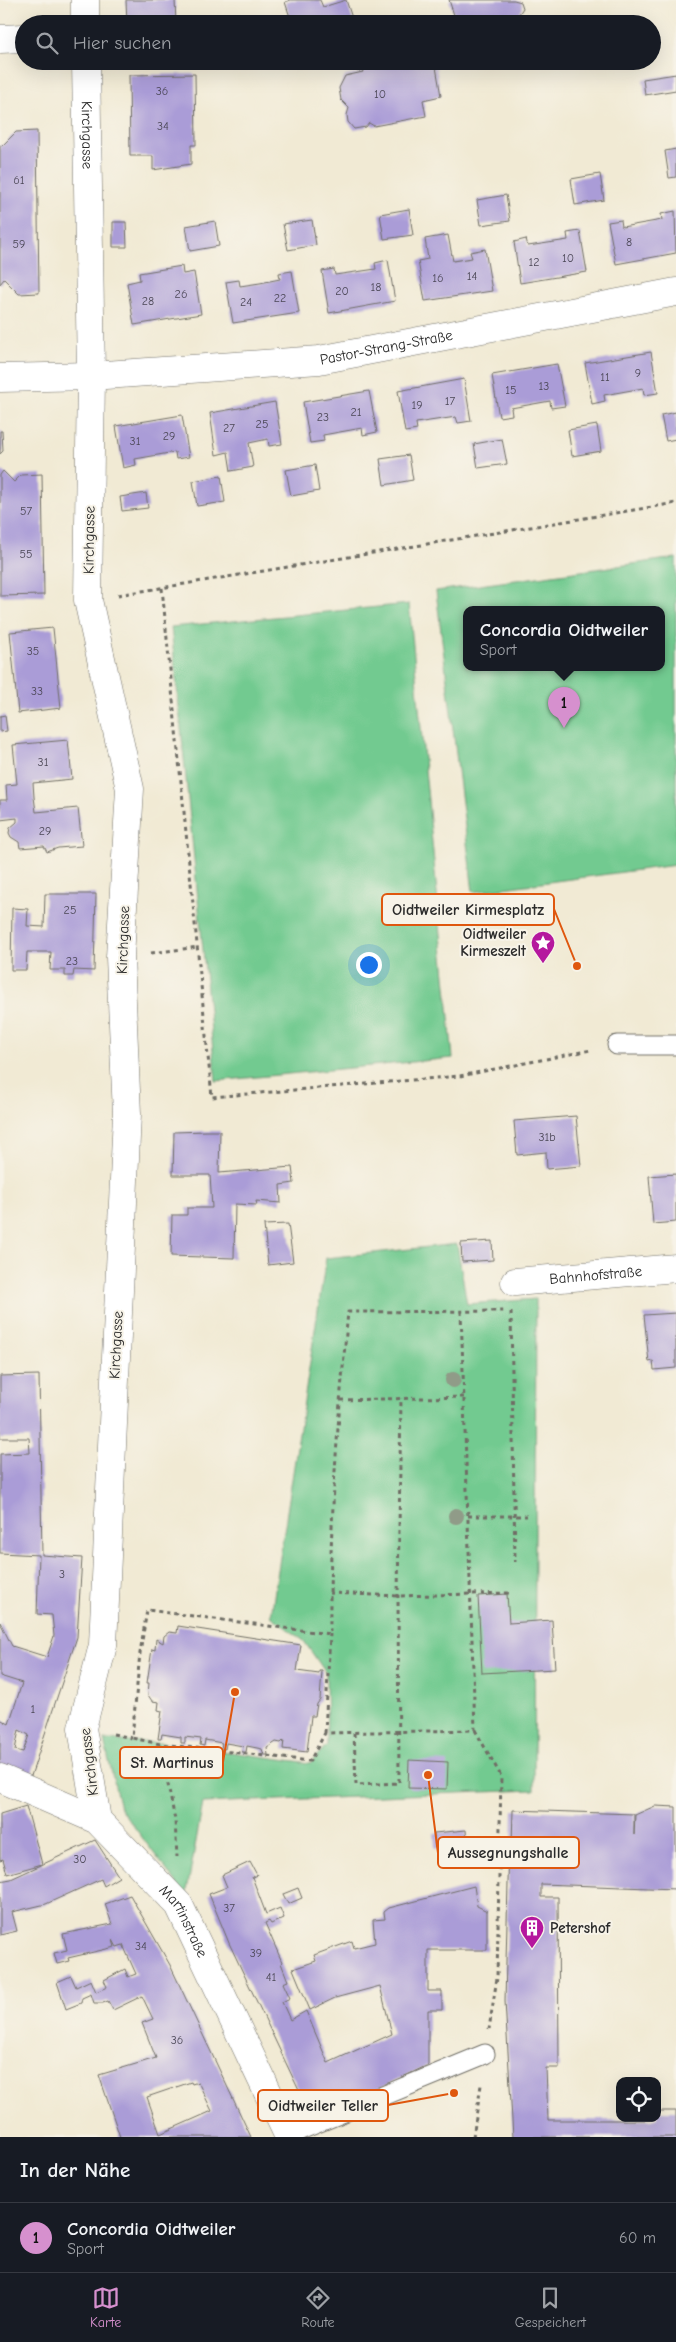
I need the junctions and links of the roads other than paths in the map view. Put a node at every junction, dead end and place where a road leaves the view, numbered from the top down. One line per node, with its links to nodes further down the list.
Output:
1 (85, 0): 2 (street)
2 (85, 15)
3 (15, 38): 4 (street)
4 (0, 39)
5 (86, 70): 7 (street, Kirchgasse)
6 (676, 292): 7 (street, Pastor-Strang-Straße)
7 (91, 376): 8 (street, Pastor-Strang-Straße); 14 (street, Kirchgasse)
8 (0, 378)
9 (617, 1045): 10 (lane)
10 (676, 1045)
11 (676, 1268): 12 (street, Bahnhofstraße)
12 (515, 1282)
13 (0, 1778): 14 (street, Martinstraße)
14 (97, 1820): 16 (street, Martinstraße)
15 (485, 2054): 16 (lane)
16 (288, 2136)

